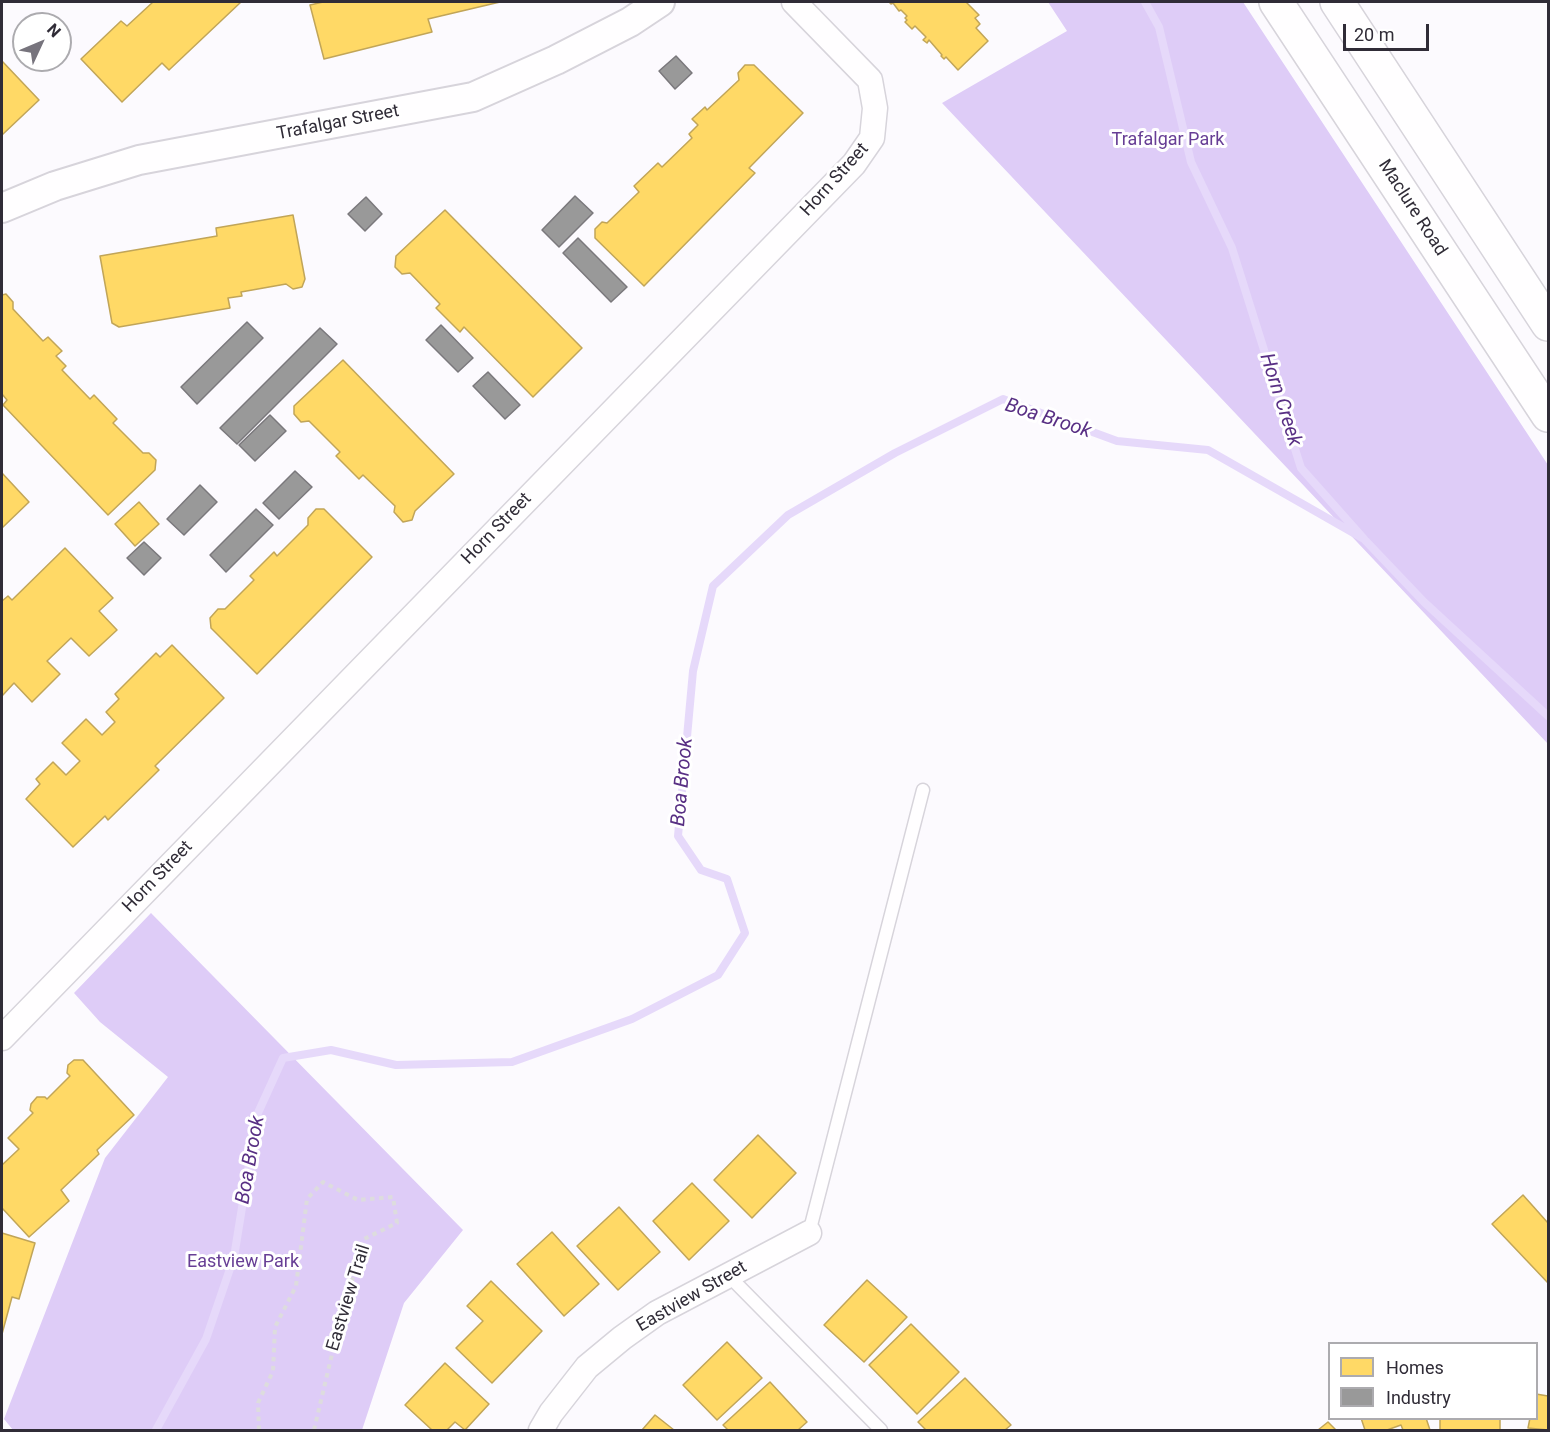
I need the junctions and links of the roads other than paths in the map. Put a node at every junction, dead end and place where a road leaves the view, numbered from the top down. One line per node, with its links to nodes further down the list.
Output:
1 (660, 2): 5 (street, Trafalgar Street)
2 (794, 2): 9 (street, Horn Street)
3 (1276, 2): 7 (main road, Maclure Road)
4 (1337, 2): 6 (main road)
5 (2, 208)
6 (1548, 324)
7 (1548, 415)
8 (923, 790): 10 (lane)
9 (2, 1038)
10 (809, 1233): 11 (street, Eastview Street)
11 (728, 1275): 12 (street, Eastview Street); 13 (lane)
12 (541, 1431)
13 (880, 1431)

